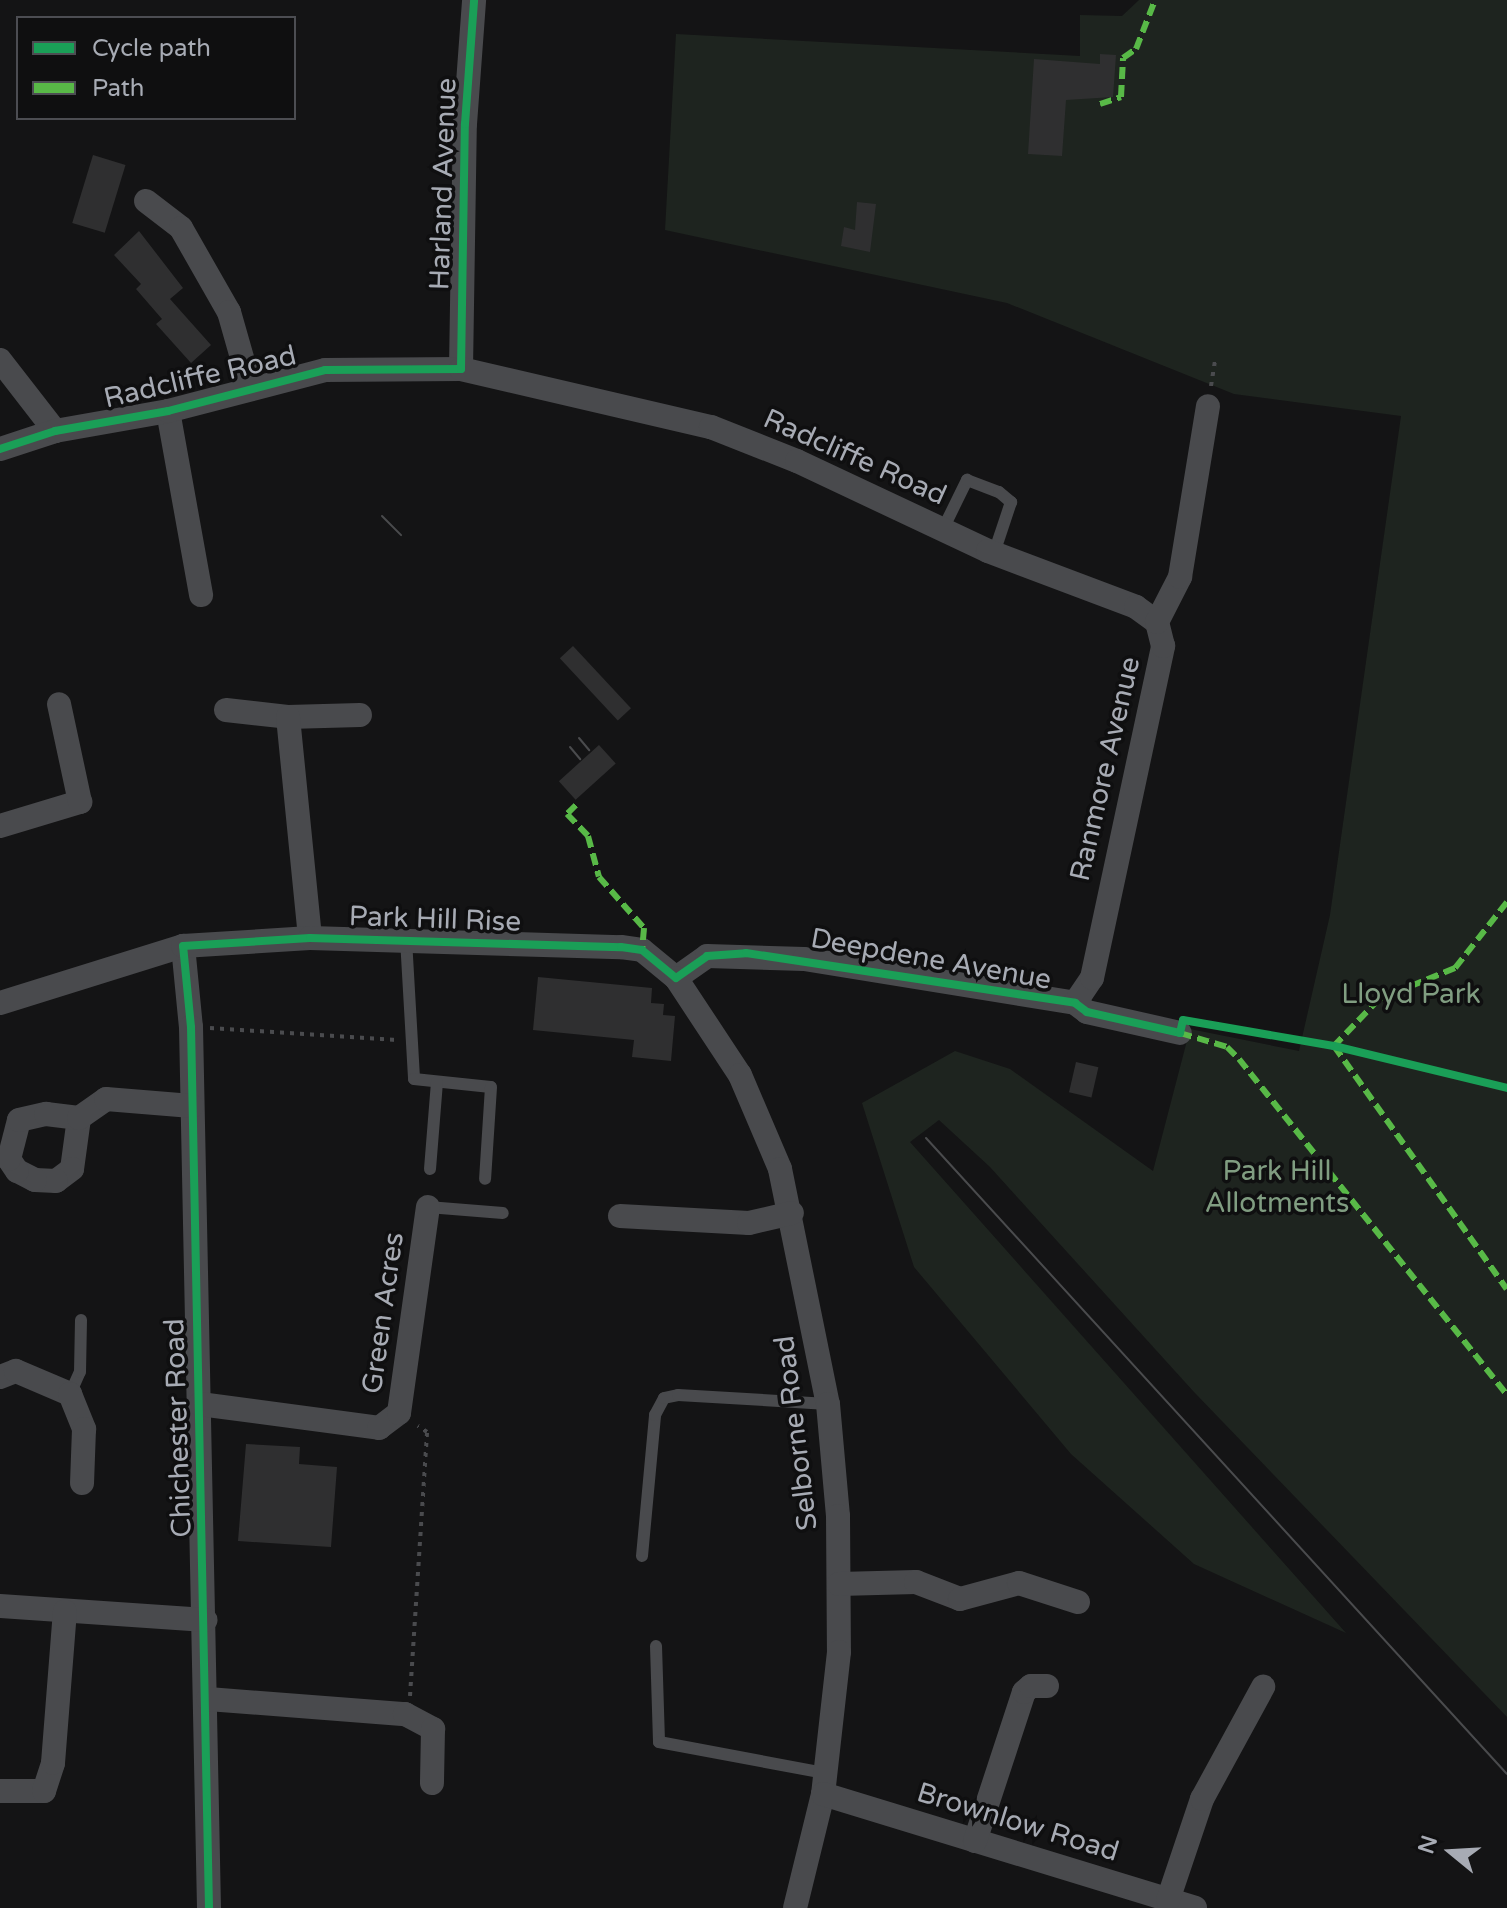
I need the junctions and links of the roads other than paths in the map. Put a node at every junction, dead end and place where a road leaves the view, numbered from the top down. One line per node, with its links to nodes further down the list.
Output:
1 (474, 0): 4 (street, Harland Avenue)
2 (146, 201): 5 (street)
3 (0, 360): 8 (street)
4 (461, 369): 5 (street, Radcliffe Road); 10 (street, Radcliffe Road)
5 (251, 389): 7 (street, Radcliffe Road)
6 (1208, 406): 13 (street, Ranmore Avenue)
7 (168, 411): 8 (street, Radcliffe Road); 12 (street)
8 (55, 431): 9 (street, Radcliffe Road)
9 (0, 449)
10 (943, 529): 11 (street, Radcliffe Road); 11 (lane)
11 (994, 553): 13 (street, Radcliffe Road)
12 (201, 595)
13 (1157, 622): 24 (street, Ranmore Avenue)
14 (59, 704): 18 (street)
15 (226, 710): 17 (street)
16 (360, 715): 17 (street)
17 (288, 717): 19 (street)
18 (0, 826)
19 (310, 938): 20 (street, Park Hill Rise); 21 (street, Park Hill Rise)
20 (406, 939): 22 (street, Park Hill Rise); 26 (lane)
21 (183, 946): 23 (street, Park Hill Rise); 27 (street, Chichester Road)
22 (676, 978): 24 (street, Deepdene Avenue); 33 (street, Selborne Road)
23 (0, 1003)
24 (1075, 1003): 25 (street, Deepdene Avenue)
25 (1180, 1033)
26 (437, 1082): 29 (lane); 30 (lane)
27 (192, 1106): 28 (street); 38 (street, Chichester Road)
28 (79, 1118)
29 (430, 1169)
30 (485, 1179)
31 (428, 1207): 32 (lane); 38 (street, Green Acres)
32 (503, 1213)
33 (792, 1213): 34 (street); 39 (street, Selborne Road)
34 (620, 1216)
35 (81, 1320): 37 (lane)
36 (0, 1377): 37 (street)
37 (70, 1394): 40 (street)
38 (200, 1404): 46 (street, Chichester Road)
39 (828, 1404): 41 (lane); 42 (street, Selborne Road)
40 (82, 1483)
41 (642, 1556)
42 (839, 1584): 43 (street); 52 (street, Selborne Road)
43 (1078, 1602)
44 (0, 1606): 45 (street)
45 (65, 1611): 46 (street); 53 (street)
46 (206, 1620): 50 (street, Chichester Road)
47 (656, 1646): 52 (lane)
48 (1047, 1686): 54 (street)
49 (1263, 1687): 55 (street)
50 (208, 1699): 51 (street); 56 (street, Chichester Road)
51 (432, 1783)
52 (824, 1784): 54 (street, Brownlow Road); 57 (street, Selborne Road)
53 (0, 1791)
54 (975, 1841): 55 (street, Brownlow Road)
55 (1168, 1900): 58 (street, Brownlow Road)
56 (209, 1908)
57 (795, 1908)
58 (1195, 1908)

